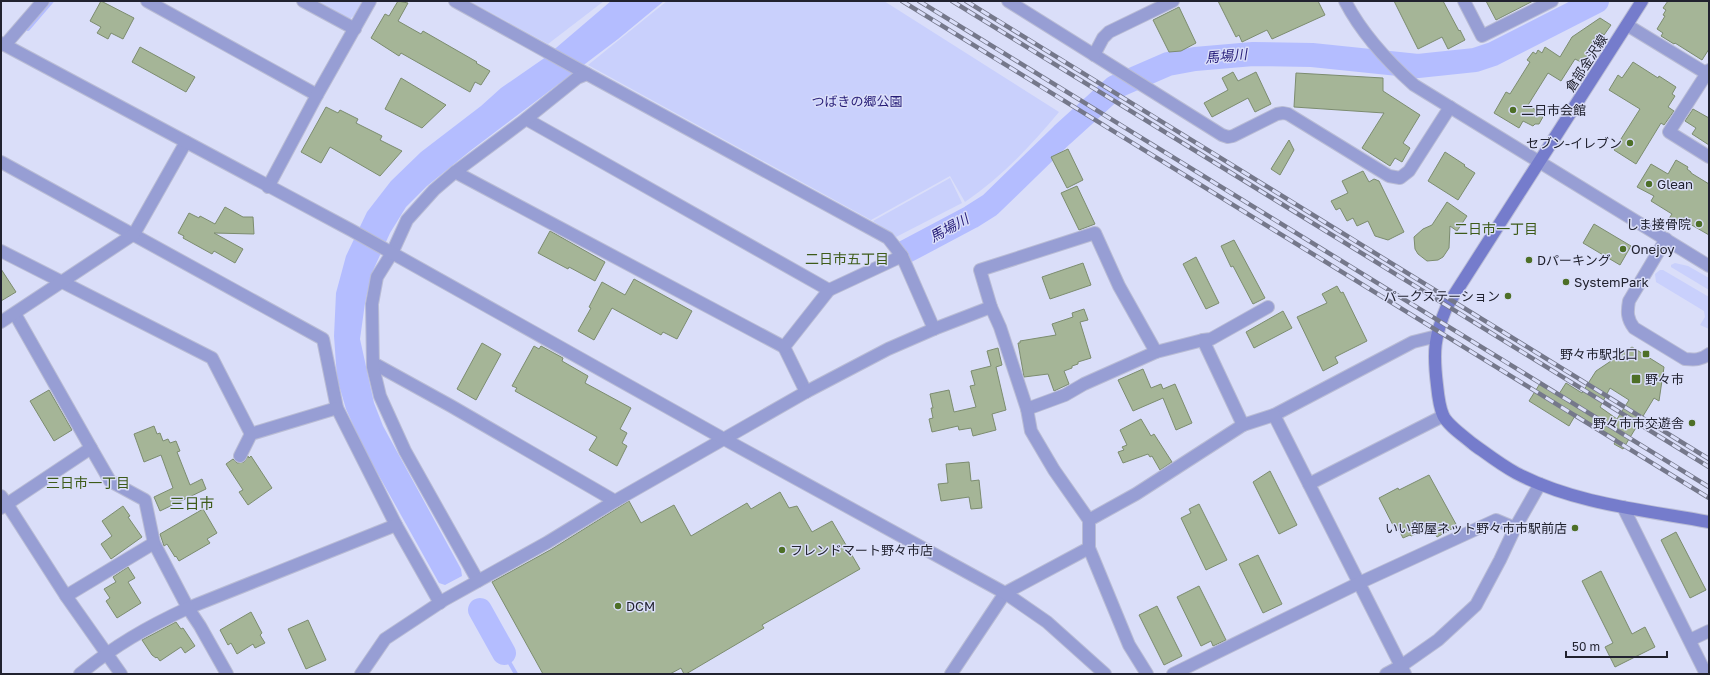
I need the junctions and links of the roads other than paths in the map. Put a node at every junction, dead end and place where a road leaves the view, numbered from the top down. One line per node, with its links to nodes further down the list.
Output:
1 (43, 1): 14 (street)
2 (147, 1): 18 (street)
3 (303, 1): 13 (street)
4 (370, 1): 13 (street)
5 (455, 1): 17 (street)
6 (1008, 1): 15 (street)
7 (1173, 1): 15 (street)
8 (1345, 1): 19 (street)
9 (1464, 1): 10 (street)
10 (1552, 1)
11 (1642, 1): 12 (main road, 倉部金沢線)
12 (1627, 25): 16 (street); 23 (main road, 倉部金沢線)
13 (355, 29): 18 (street)
14 (3, 44): 21 (street)
15 (1094, 55): 19 (street)
16 (1708, 73): 22 (street)
17 (587, 74): 20 (street); 31 (street)
18 (317, 95): 26 (street)
19 (1450, 107): 23 (street)
20 (526, 119): 25 (street); 34 (street)
21 (186, 142): 26 (street); 27 (street)
22 (1709, 157)
23 (1540, 161): 28 (street); 40 (main road, 倉部金沢線)
24 (1, 162): 27 (street)
25 (455, 172): 30 (street); 42 (street)
26 (268, 187): 30 (street)
27 (134, 234): 33 (street); 47 (street)
28 (1666, 239): 32 (street); 44 (street)
29 (1, 251): 33 (street)
30 (392, 253): 45 (street); 53 (street)
31 (902, 256): 34 (street); 39 (street)
32 (1709, 266)
33 (64, 282): 37 (street); 52 (street)
34 (829, 290): 42 (street)
35 (1268, 306): 41 (street)
36 (991, 307): 39 (street); 43 (street); 48 (street)
37 (15, 314): 38 (street); 54 (street)
38 (1, 322)
39 (934, 329): 46 (street)
40 (1437, 336): 49 (street); 50 (main road, 倉部金沢線)
41 (1203, 340): 43 (street); 51 (street)
42 (784, 347): 46 (street)
43 (1156, 352): 48 (street)
44 (1709, 354)
45 (373, 363): 58 (street); 67 (street)
46 (806, 392): 53 (street)
47 (337, 408): 52 (street); 63 (street)
48 (1027, 409): 61 (street)
49 (1274, 415): 51 (street); 56 (street)
50 (1443, 416): 56 (street); 57 (main road)
51 (1243, 425): 61 (street)
52 (251, 434): 55 (street)
53 (724, 439): 58 (street); 69 (street)
54 (90, 448): 59 (street); 65 (street)
55 (240, 456)
56 (1309, 484): 68 (street)
57 (1540, 484): 60 (main road); 64 (street)
58 (615, 501): 67 (street)
59 (3, 503): 70 (street)
60 (1623, 507): 62 (main road); 74 (street)
61 (1089, 520): 66 (street)
62 (1709, 522)
63 (396, 525): 71 (street); 72 (street)
64 (1515, 528): 68 (street); 76 (street)
65 (154, 543): 70 (street); 72 (street)
66 (1089, 548): 69 (street); 83 (street)
67 (476, 582): 71 (street)
68 (1359, 583): 76 (street); 84 (street)
69 (1004, 593): 81 (street); 82 (street)
70 (66, 596): 75 (street)
71 (442, 601): 80 (street)
72 (188, 608): 75 (street); 79 (street)
73 (1709, 632): 74 (street)
74 (1690, 640): 86 (street)
75 (107, 652): 77 (street); 78 (street)
76 (1403, 670): 85 (street)
77 (80, 674)
78 (121, 674)
79 (227, 674)
80 (360, 674)
81 (951, 674)
82 (1105, 674)
83 (1147, 674)
84 (1173, 674)
85 (1386, 674)
86 (1706, 674)

